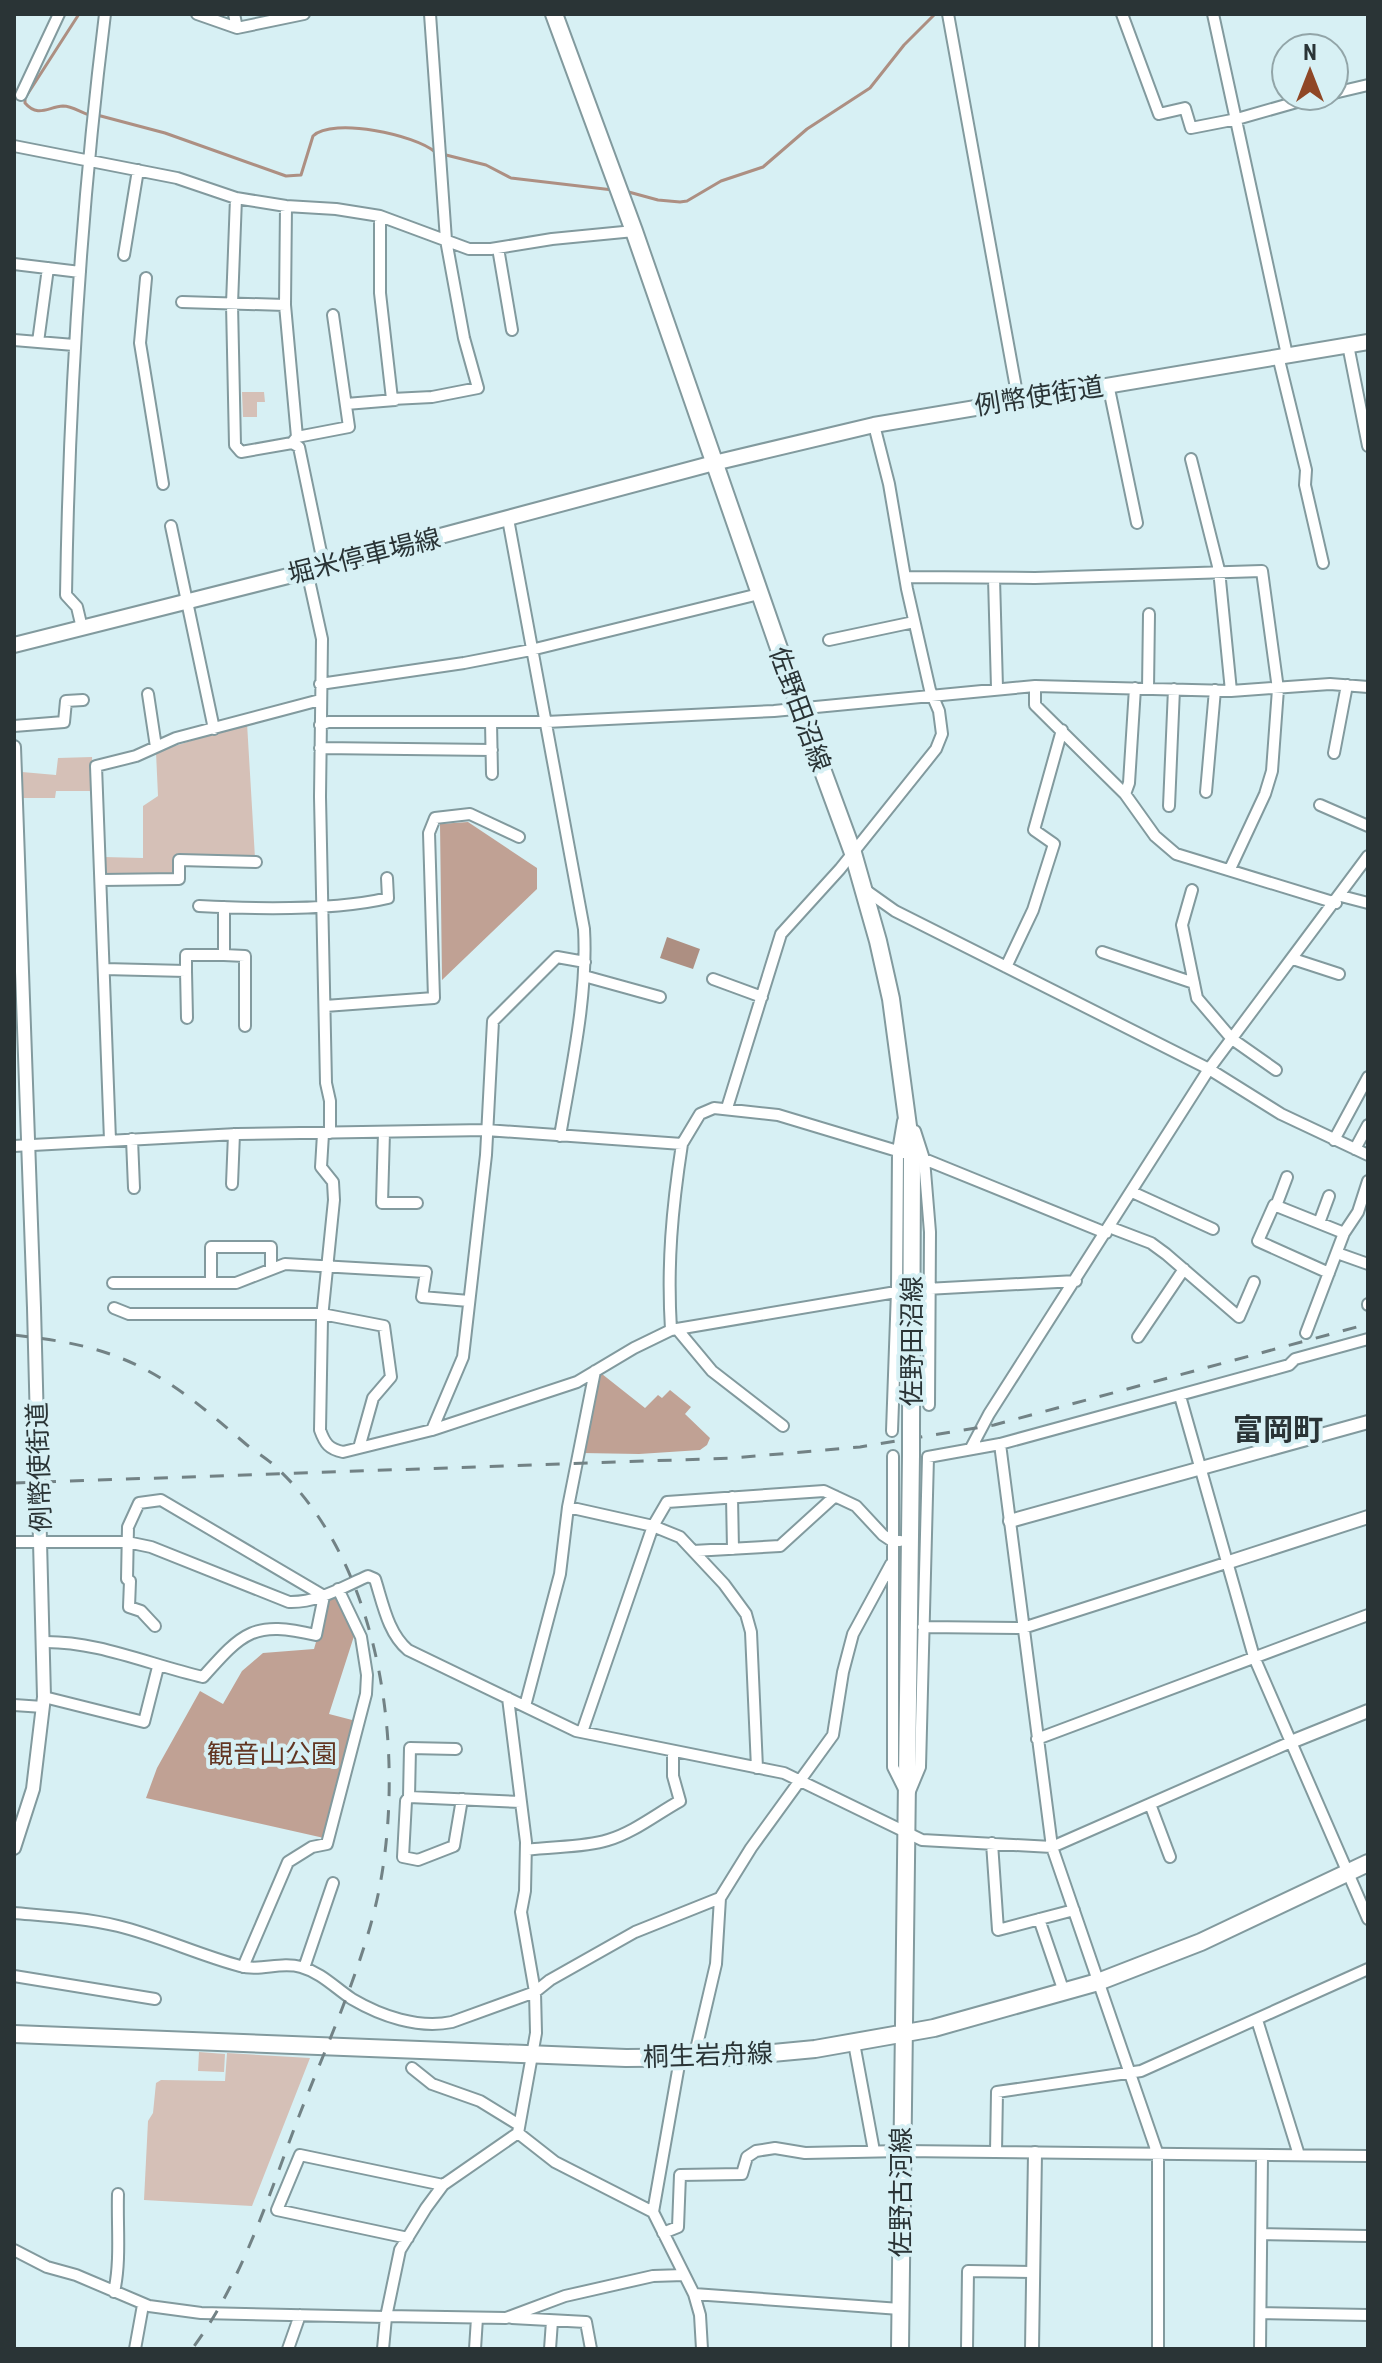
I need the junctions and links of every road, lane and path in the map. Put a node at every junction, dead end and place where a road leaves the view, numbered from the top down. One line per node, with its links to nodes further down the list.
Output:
1 (59, 14): 12 (street)
2 (105, 14): 16 (street)
3 (197, 14): 11 (street)
4 (234, 14): 11 (street)
5 (304, 14): 11 (street)
6 (430, 14): 22 (street)
7 (554, 14): 21 (main road, 佐野田沼線)
8 (948, 14): 41 (street)
9 (1122, 14): 14 (street)
10 (1213, 14): 14 (street)
11 (237, 28)
12 (21, 95)
13 (1270, 110): 14 (street)
14 (1237, 119): 39 (street)
15 (14, 146): 16 (street)
16 (89, 160): 17 (street); 27 (street)
17 (138, 170): 18 (street); 24 (street)
18 (236, 198): 19 (street); 30 (street)
19 (286, 206): 20 (street); 31 (street)
20 (380, 216): 22 (street); 42 (street)
21 (634, 231): 23 (street); 48 (main road, 佐野田沼線)
22 (446, 240): 23 (street); 42 (street)
23 (498, 248): 33 (street)
24 (124, 255)
25 (14, 264): 26 (street)
26 (48, 268): 27 (street); 35 (street)
27 (80, 272): 37 (street)
28 (146, 278): 49 (street)
29 (182, 302): 30 (street)
30 (232, 304): 31 (street); 45 (street)
31 (285, 305): 45 (street)
32 (333, 315): 43 (street)
33 (512, 330)
34 (14, 340): 35 (street)
35 (38, 342): 37 (street)
36 (1368, 342): 38 (main road, 例幣使街道)
37 (74, 345): 63 (street)
38 (1348, 345): 39 (main road, 例幣使街道); 46 (street)
39 (1283, 356): 40 (main road, 例幣使街道); 53 (street)
40 (1108, 384): 41 (main road, 例幣使街道); 51 (street)
41 (1018, 399): 44 (main road, 例幣使街道)
42 (395, 400): 43 (street)
43 (346, 404): 45 (street)
44 (874, 425): 48 (main road, 例幣使街道); 57 (street)
45 (294, 440): 54 (street)
46 (1368, 446)
47 (1191, 459): 55 (street)
48 (714, 463): 50 (main road, 堀米停車場線); 59 (main road, 佐野田沼線)
49 (163, 484)
50 (508, 519): 54 (main road, 堀米停車場線); 66 (street)
51 (1137, 523)
52 (171, 526): 60 (street)
53 (1323, 563)
54 (324, 567): 56 (main road, 堀米停車場線)
55 (1219, 570): 58 (street); 75 (street); 77 (street)
56 (307, 571): 60 (main road, 堀米停車場線); 67 (street)
57 (906, 577): 58 (street); 62 (street)
58 (994, 578): 71 (street)
59 (759, 594): 66 (street); 82 (main road, 佐野田沼線)
60 (188, 601): 63 (main road, 堀米停車場線); 87 (street)
61 (1149, 614): 73 (street)
62 (914, 622): 64 (street); 79 (street)
63 (82, 628): 65 (main road, 堀米停車場線)
64 (829, 640)
65 (14, 645)
66 (531, 650): 67 (street); 84 (street)
67 (320, 684): 81 (street)
68 (1347, 685): 70 (street); 75 (street); 93 (street)
69 (1035, 686): 71 (street); 72 (street); 88 (street)
70 (1368, 687)
71 (997, 688): 79 (street)
72 (1135, 688): 73 (street); 96 (street)
73 (1148, 689): 74 (street)
74 (1174, 689): 76 (street); 98 (street)
75 (1278, 689): 77 (street); 104 (street)
76 (1215, 690): 77 (street); 95 (street)
77 (1231, 691)
78 (148, 694): 90 (street)
79 (934, 696): 82 (street); 101 (street)
80 (83, 700): 86 (street)
81 (320, 700): 85 (street); 87 (street)
82 (800, 709): 84 (street); 101 (main road, 佐野田沼線)
83 (491, 722): 84 (street); 85 (street); 92 (street)
84 (546, 722): 118 (street)
85 (320, 725): 91 (street)
86 (14, 726)
87 (214, 729): 90 (street)
88 (1062, 730): 96 (street); 119 (street)
89 (14, 747): 114 (street, 例幣使街道)
90 (156, 747): 106 (street)
91 (320, 748): 92 (street); 111 (street)
92 (492, 750): 94 (street)
93 (1334, 753)
94 (492, 774)
95 (1206, 792)
96 (1125, 794): 104 (street)
97 (1320, 805): 99 (street)
98 (1169, 806)
99 (1368, 826)
100 (519, 837): 128 (street)
101 (853, 853): 107 (main road, 佐野田沼線); 127 (street)
102 (1368, 856): 109 (street)
103 (256, 862): 106 (street)
104 (1230, 869): 109 (street)
105 (387, 878): 111 (street)
106 (101, 880): 120 (street)
107 (863, 888): 119 (street); 149 (main road, 佐野田沼線)
108 (1192, 890): 125 (street)
109 (1338, 900): 110 (street); 117 (street)
110 (1368, 903)
111 (322, 905): 113 (street); 128 (street)
112 (199, 906): 113 (street)
113 (224, 907): 116 (street)
114 (17, 925): 146 (street, 例幣使街道)
115 (1102, 952): 125 (street)
116 (224, 955): 121 (street); 130 (street)
117 (1293, 959): 122 (street); 131 (street)
118 (585, 962): 123 (street); 137 (street)
119 (1006, 967): 132 (street)
120 (104, 969): 121 (street); 143 (street)
121 (186, 971): 129 (street)
122 (1339, 974)
123 (584, 976): 126 (street); 141 (street)
124 (713, 979): 127 (street)
125 (1194, 983): 131 (street)
126 (660, 997)
127 (762, 997): 135 (street)
128 (325, 1006): 139 (street)
129 (187, 1018)
130 (245, 1026)
131 (1232, 1039): 132 (street); 133 (street)
132 (1209, 1069): 144 (street); 155 (street)
133 (1276, 1070)
134 (1368, 1077): 144 (street)
135 (727, 1108): 145 (street); 149 (street)
136 (1368, 1125): 148 (street)
137 (486, 1130): 138 (street); 141 (street); 175 (street)
138 (384, 1132): 139 (street); 157 (street)
139 (326, 1133): 140 (street); 165 (street)
140 (234, 1134): 142 (street); 153 (street)
141 (560, 1136): 145 (street)
142 (132, 1139): 143 (street); 154 (street)
143 (110, 1140): 146 (street)
144 (1334, 1140): 148 (street)
145 (682, 1144): 178 (street)
146 (28, 1145): 147 (street); 202 (street, 例幣使街道)
147 (14, 1146)
148 (1355, 1149): 150 (street)
149 (911, 1155): 161 (street); 173 (street); 174 (street); 229 (main road, 佐野田沼線, bridge)
150 (1368, 1155)
151 (1287, 1177): 158 (street)
152 (1368, 1181): 162 (street)
153 (232, 1184)
154 (134, 1188)
155 (1132, 1192): 160 (street); 161 (street)
156 (1329, 1196): 159 (street)
157 (417, 1203)
158 (1276, 1206): 159 (street); 168 (street)
159 (1319, 1223): 162 (street)
160 (1213, 1229)
161 (1108, 1230): 167 (street); 169 (street)
162 (1344, 1233): 163 (street)
163 (1337, 1253): 164 (street); 168 (street)
164 (1368, 1264)
165 (328, 1268): 166 (street); 175 (street); 177 (street)
166 (271, 1269): 172 (street); 172 (street)
167 (1184, 1269): 170 (street); 180 (street)
168 (1329, 1273): 179 (street)
169 (1076, 1281): 173 (street); 191 (street)
170 (1254, 1282)
171 (113, 1283): 172 (street)
172 (211, 1283)
173 (926, 1289): 184 (street)
174 (900, 1291): 178 (street); 188 (street)
175 (469, 1301): 187 (street)
176 (114, 1308): 177 (street)
177 (322, 1314): 190 (street); 190 (street)
178 (674, 1330): 182 (street); 186 (street)
179 (1306, 1333)
180 (1138, 1337)
181 (1368, 1339): 183 (street)
182 (595, 1371): 187 (street); 196 (street)
183 (1180, 1396): 189 (street); 193 (street)
184 (929, 1405)
185 (1368, 1422): 193 (street)
186 (783, 1426)
187 (432, 1430): 190 (street)
188 (892, 1431)
189 (1000, 1444): 191 (street); 198 (street)
190 (359, 1448)
191 (971, 1448): 212 (street)
192 (893, 1456): 200 (street)
193 (1201, 1468): 198 (street); 206 (street)
194 (835, 1496): 195 (street); 200 (street); 204 (street)
195 (732, 1497): 199 (street); 204 (street)
196 (568, 1507): 199 (street); 220 (street)
197 (1368, 1517): 206 (street)
198 (1010, 1521): 213 (street)
199 (653, 1526): 205 (street); 222 (street)
200 (896, 1541): 207 (street)
201 (14, 1542): 202 (street)
202 (41, 1542): 203 (street); 214 (street, 例幣使街道)
203 (127, 1542): 209 (street); 209 (street); 211 (street)
204 (733, 1549): 205 (street)
205 (693, 1551): 227 (street)
206 (1229, 1562): 213 (street); 215 (street)
207 (891, 1564): 228 (street); 229 (street)
208 (338, 1589): 209 (street); 217 (street); 248 (street)
209 (324, 1596): 216 (street)
210 (1368, 1615): 215 (street)
211 (155, 1626)
212 (923, 1627): 213 (street); 229 (street)
213 (1023, 1628): 223 (street)
214 (43, 1642): 216 (street); 218 (street, 例幣使街道)
215 (1254, 1657): 223 (street); 224 (street)
216 (158, 1667): 218 (street)
217 (508, 1698): 220 (street); 232 (street)
218 (44, 1702): 219 (street); 237 (street, 例幣使街道)
219 (14, 1705)
220 (525, 1706): 222 (street)
221 (1368, 1711): 224 (street)
222 (582, 1732): 226 (street)
223 (1037, 1739): 236 (street)
224 (1291, 1742): 233 (street); 241 (street)
225 (456, 1749): 230 (street)
226 (673, 1751): 227 (street); 238 (street)
227 (757, 1768): 228 (street)
228 (801, 1781): 234 (street); 243 (street)
229 (908, 1796): 234 (main road)
230 (409, 1797): 231 (street); 231 (street)
231 (462, 1799): 232 (street)
232 (521, 1802): 238 (street)
233 (1150, 1804): 236 (street); 239 (street)
234 (907, 1835): 235 (street); 258 (main road)
235 (992, 1843): 236 (street); 246 (street)
236 (1052, 1847): 244 (street)
237 (14, 1848)
238 (526, 1850): 253 (street)
239 (1170, 1857)
240 (1368, 1863): 241 (main road, 桐生岩舟線)
241 (1349, 1871): 247 (street); 252 (main road, 桐生岩舟線)
242 (333, 1883): 249 (street)
243 (720, 1898): 253 (street); 261 (street)
244 (1074, 1910): 246 (street); 252 (street)
245 (14, 1913): 248 (street)
246 (1039, 1919): 254 (street)
247 (1368, 1919)
248 (243, 1967): 249 (street)
249 (304, 1968): 253 (street)
250 (1368, 1969): 256 (street)
251 (14, 1976): 255 (street)
252 (1098, 1982): 254 (main road, 桐生岩舟線); 263 (street)
253 (535, 1992): 260 (street)
254 (1064, 1992): 258 (main road, 桐生岩舟線)
255 (155, 1999)
256 (1257, 2020): 263 (street); 270 (street)
257 (14, 2034): 260 (main road, 桐生岩舟線)
258 (902, 2035): 259 (main road, 桐生岩舟線); 266 (main road, 佐野古河線)
259 (854, 2043): 261 (main road, 桐生岩舟線); 265 (street)
260 (533, 2055): 261 (main road, 桐生岩舟線); 264 (street)
261 (687, 2059): 275 (street)
262 (412, 2068): 264 (street)
263 (1129, 2073): 267 (street); 269 (street)
264 (518, 2129): 273 (street); 275 (street)
265 (874, 2151): 266 (street); 276 (street)
266 (902, 2151): 267 (street); 286 (main road, 佐野古河線)
267 (996, 2152): 268 (street)
268 (1035, 2153): 269 (street); 281 (street)
269 (1158, 2155): 271 (street); 304 (street)
270 (1299, 2155): 271 (street); 272 (street)
271 (1262, 2156): 277 (street)
272 (1368, 2156)
273 (443, 2185): 279 (street); 279 (street)
274 (118, 2194): 283 (street)
275 (653, 2212): 276 (street)
276 (663, 2233): 282 (street)
277 (1262, 2234): 278 (street); 287 (street)
278 (1368, 2236)
279 (408, 2238): 290 (street)
280 (14, 2250): 283 (street)
281 (1032, 2272): 302 (street); 303 (street)
282 (684, 2275): 284 (street); 292 (street)
283 (114, 2292): 285 (street)
284 (694, 2294): 286 (street); 300 (street)
285 (143, 2305): 288 (street); 294 (street)
286 (900, 2309): 301 (main road, 佐野古河線)
287 (1261, 2313): 289 (street); 305 (street)
288 (300, 2315): 290 (street); 295 (street)
289 (1368, 2315)
290 (386, 2317): 291 (street); 296 (street)
291 (477, 2318): 292 (street); 297 (street)
292 (506, 2318): 293 (street)
293 (552, 2321): 298 (street); 299 (street)
294 (135, 2349)
295 (288, 2349)
296 (383, 2349)
297 (475, 2349)
298 (550, 2349)
299 (591, 2349)
300 (702, 2349)
301 (900, 2349)
302 (967, 2349)
303 (1032, 2349)
304 (1158, 2349)
305 (1260, 2349)

